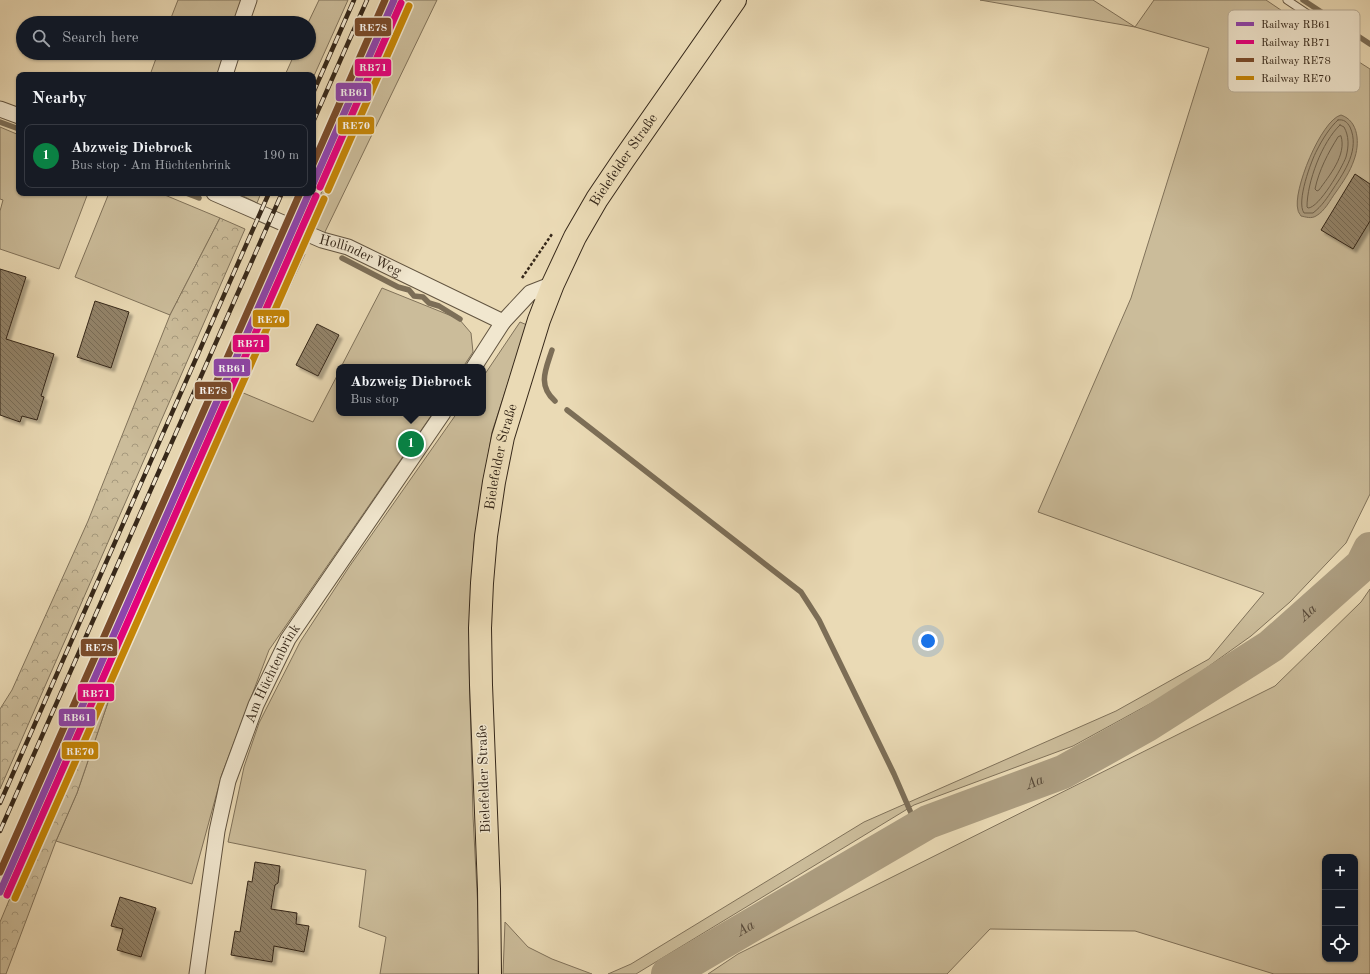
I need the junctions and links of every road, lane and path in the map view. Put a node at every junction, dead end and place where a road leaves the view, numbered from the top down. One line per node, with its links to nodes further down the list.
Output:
1 (249, 0): 5 (street)
2 (735, 0): 11 (main road, Bielefelder Straße)
3 (1287, 0): 4 (lane)
4 (1302, 10)
5 (243, 16)
6 (230, 60): 7 (street)
7 (226, 72)
8 (0, 109): 9 (street)
9 (16, 115)
10 (221, 196): 12 (street, Hollinder Weg)
11 (553, 284): 12 (street); 16 (main road, Bielefelder Straße)
12 (503, 322): 13 (street)
13 (476, 364)
14 (441, 416): 15 (street, Am Hüchtenbrink)
15 (197, 974)
16 (490, 974)

